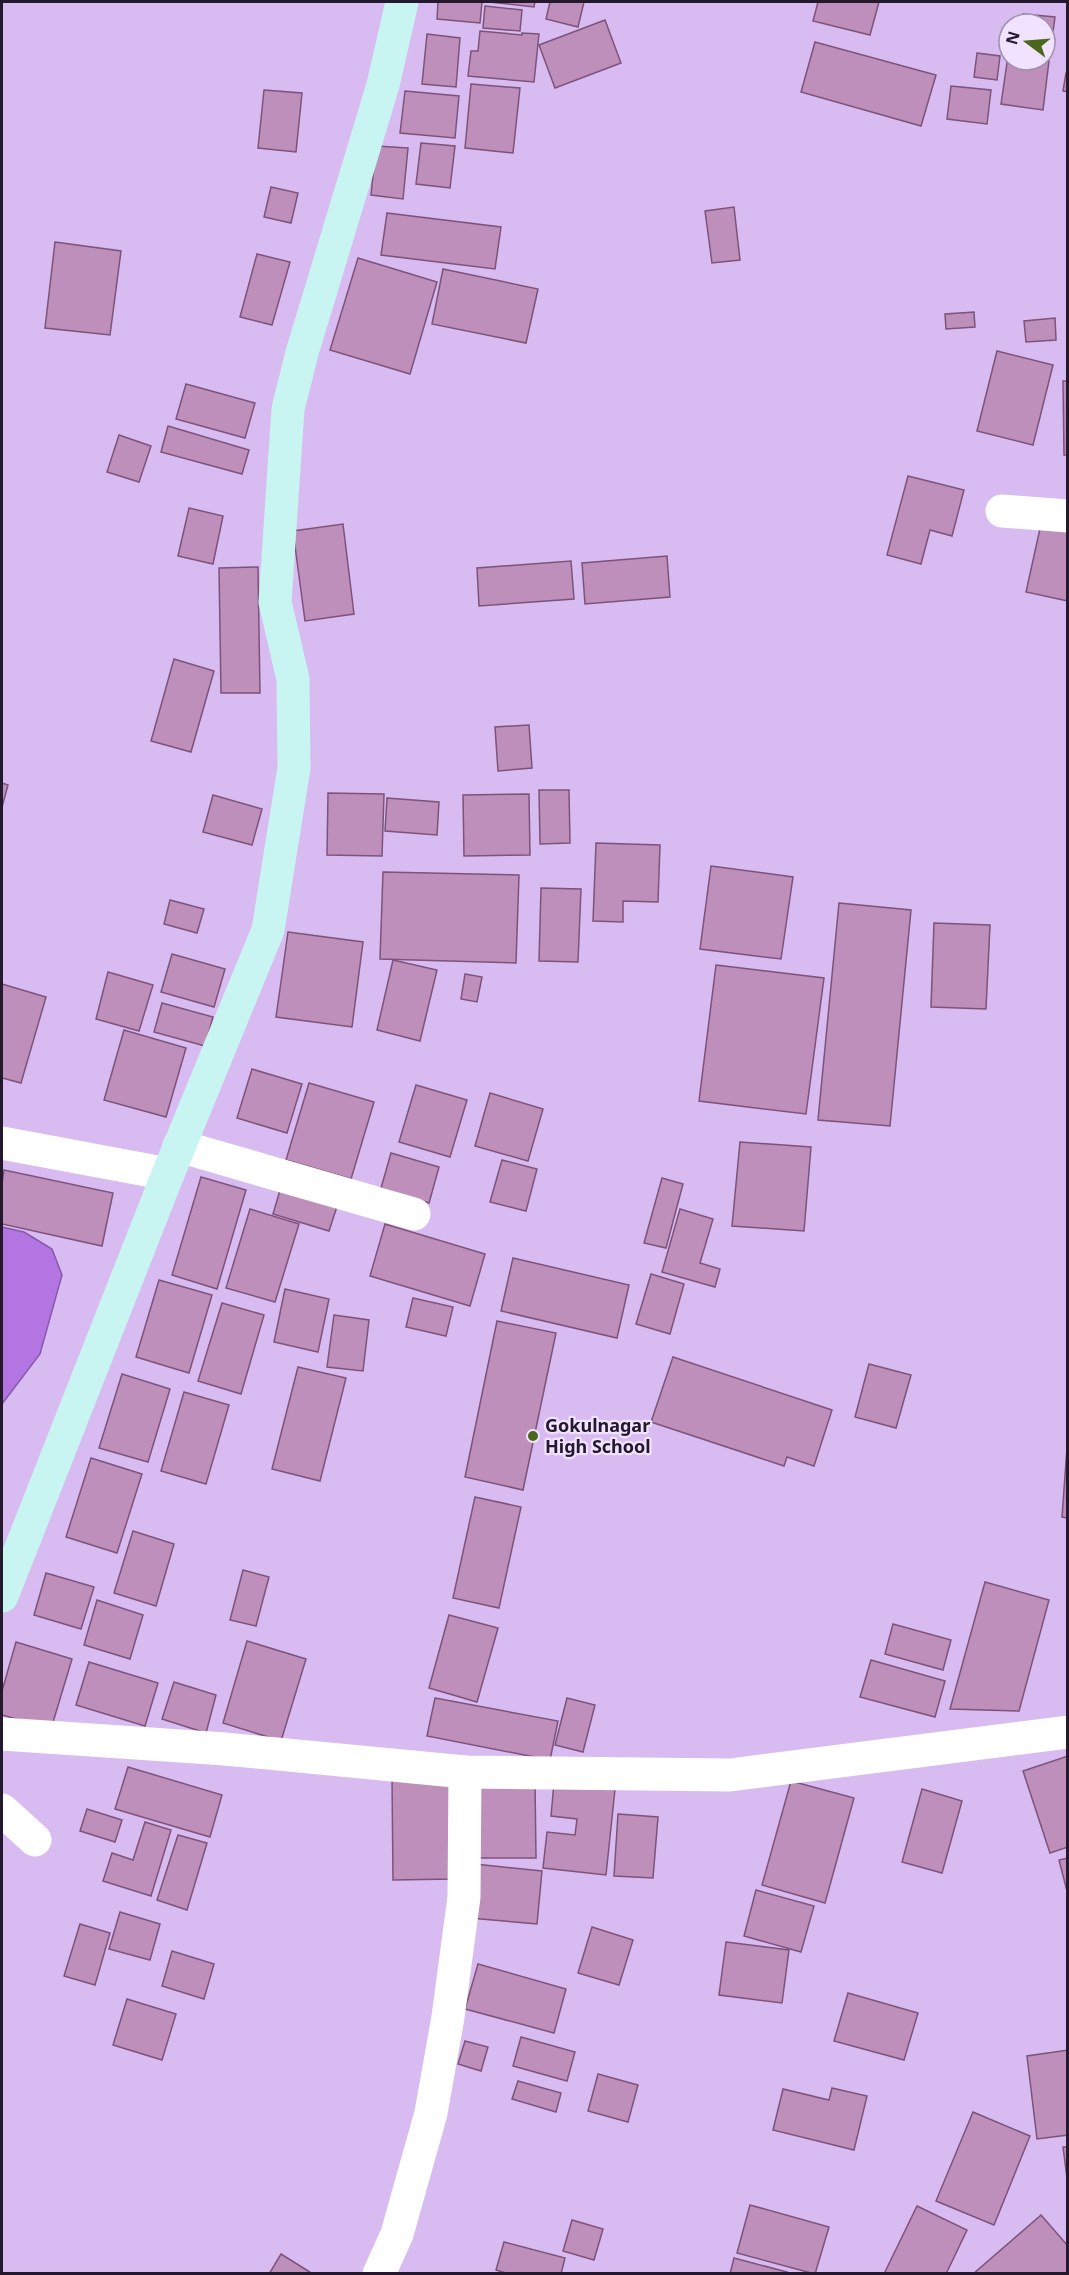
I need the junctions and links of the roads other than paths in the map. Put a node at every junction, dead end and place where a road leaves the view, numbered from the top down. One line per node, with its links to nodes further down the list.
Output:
1 (402, 2): 5 (street)
2 (1002, 511): 3 (street)
3 (1068, 516)
4 (2, 1143): 5 (street)
5 (173, 1160): 6 (street); 7 (street)
6 (414, 1214)
7 (2, 1596)
8 (1068, 1732): 10 (street)
9 (2, 1734): 10 (street)
10 (465, 1772): 13 (street)
11 (2, 1810): 12 (street)
12 (35, 1840)
13 (379, 2274)

